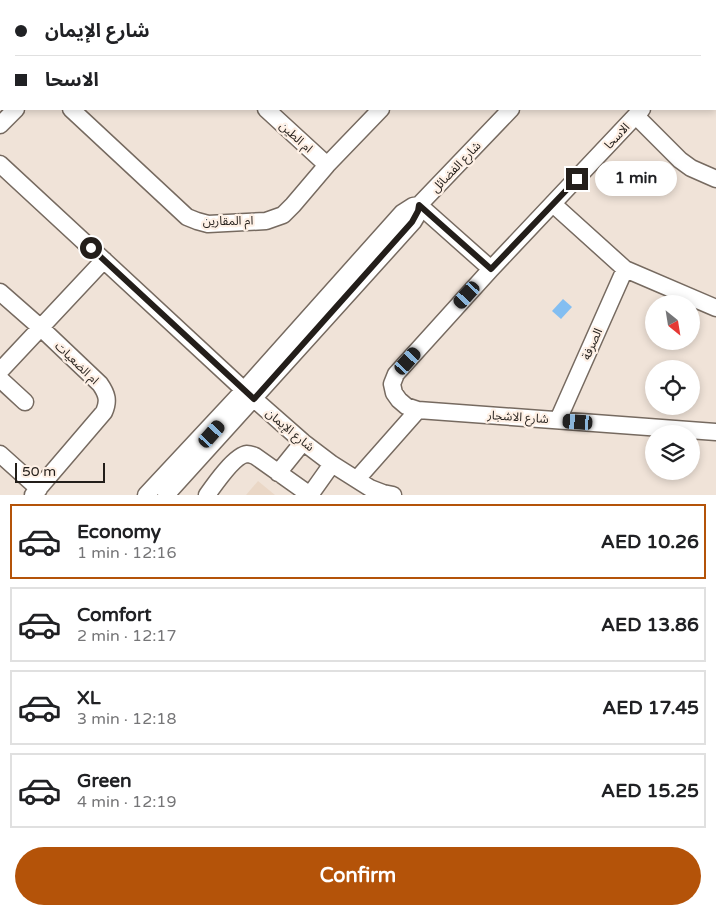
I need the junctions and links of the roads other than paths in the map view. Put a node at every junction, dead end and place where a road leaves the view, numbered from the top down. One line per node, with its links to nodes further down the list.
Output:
1 (15, 110): 7 (street)
2 (72, 110): 9 (street, ام المقارين)
3 (267, 110): 9 (street, ام الطين)
4 (380, 110): 9 (street, ام المقارين)
5 (510, 110): 12 (street, شارع الفضائل)
6 (639, 112): 10 (street); 11 (street, الاسحا)
7 (0, 125)
8 (0, 164): 13 (street, شارع الإيمان)
9 (327, 165)
10 (716, 179)
11 (553, 204): 14 (street, الاسحا); 15 (street)
12 (419, 205): 14 (street); 22 (street, شارع الفضائل); 22 (street)
13 (104, 260): 18 (street); 22 (street, شارع الإيمان)
14 (491, 269): 21 (street, الاسحا)
15 (625, 269): 17 (street); 25 (street, الصرفة)
16 (0, 292): 18 (street, ام الضعيات)
17 (716, 308)
18 (41, 328): 19 (street); 34 (street, ام الضعيات)
19 (0, 371)
20 (0, 380): 23 (street)
21 (392, 384): 24 (street, شارع الاشجار)
22 (249, 394): 27 (street, شارع الإيمان); 29 (street, شارع الفضائل); 35 (street)
23 (25, 402)
24 (418, 410): 25 (street, شارع الاشجار); 33 (street)
25 (558, 420): 26 (street, شارع الاشجار)
26 (716, 432)
27 (303, 442): 30 (street, شارع الإيمان); 31 (street)
28 (0, 454): 34 (street)
29 (199, 458): 32 (street); 36 (street, شارع الفضائل)
30 (332, 464): 33 (street, شارع الإيمان); 38 (street)
31 (278, 473): 32 (street); 38 (street)
32 (221, 477): 37 (street)
33 (357, 480): 39 (street, شارع الإيمان)
34 (36, 492)
35 (146, 495)
36 (166, 495)
37 (207, 495)
38 (310, 495)
39 (392, 495)

